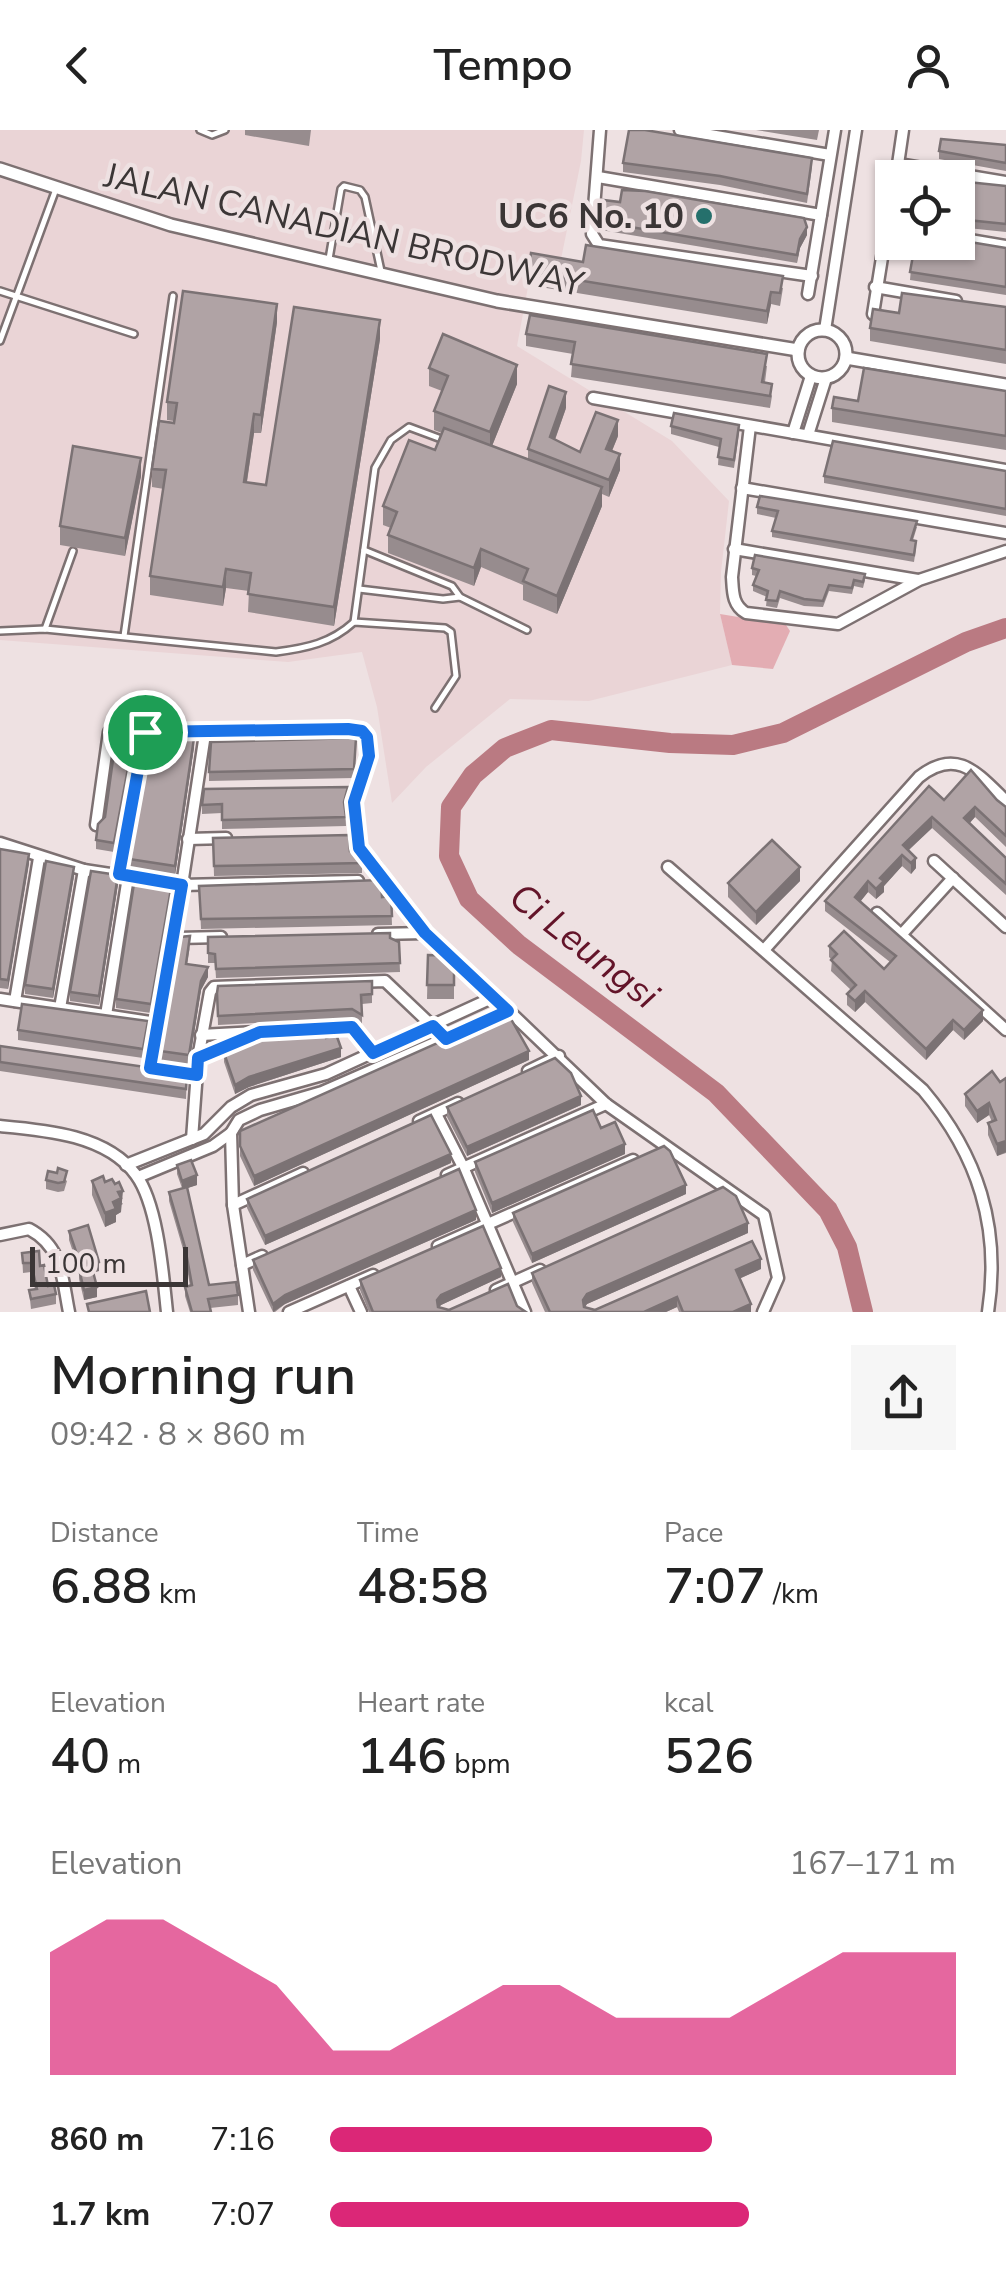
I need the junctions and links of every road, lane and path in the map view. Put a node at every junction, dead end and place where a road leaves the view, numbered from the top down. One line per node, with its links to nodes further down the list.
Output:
1 (200, 130): 2 (lane)
2 (225, 130)
3 (600, 130): 11 (street)
4 (680, 130): 8 (street)
5 (834, 130): 8 (street)
6 (856, 130): 31 (street)
7 (903, 130): 9 (street)
8 (830, 155): 15 (street)
9 (899, 160)
10 (0, 169): 14 (street, JALAN CANADIAN BRODWAY)
11 (598, 177): 15 (street); 23 (street)
12 (975, 177): 13 (street)
13 (1006, 182)
14 (56, 189): 20 (street, JALAN CANADIAN BRODWAY); 28 (lane)
15 (821, 215): 23 (street)
16 (334, 232): 17 (lane); 17 (lane); 20 (lane)
17 (374, 239): 22 (lane)
18 (975, 241): 19 (street)
19 (1006, 246)
20 (329, 260): 22 (street, JALAN CANADIAN BRODWAY)
21 (882, 260): 24 (street)
22 (382, 273): 34 (street, JALAN CANADIAN BRODWAY)
23 (812, 276): 26 (street)
24 (875, 287): 29 (street); 30 (street)
25 (0, 292): 28 (lane)
26 (808, 294)
27 (173, 296): 58 (lane)
28 (17, 297): 32 (lane); 33 (lane)
29 (969, 304)
30 (873, 314)
31 (825, 330): 34 (street); 35 (street)
32 (134, 334)
33 (0, 341)
34 (798, 350): 36 (street)
35 (846, 358): 37 (street); 38 (street)
36 (811, 376): 37 (street); 41 (street)
37 (826, 378): 42 (street)
38 (1006, 385)
39 (592, 398): 40 (street)
40 (750, 426): 41 (street); 45 (street)
41 (792, 433): 42 (street)
42 (808, 436): 44 (street)
43 (445, 440): 49 (lane)
44 (1006, 470)
45 (742, 488): 46 (street); 47 (street)
46 (1006, 533)
47 (734, 549): 51 (street); 51 (street)
48 (73, 550): 55 (lane)
49 (364, 550): 52 (lane); 53 (lane)
50 (1006, 551): 51 (street)
51 (920, 580)
52 (359, 589): 53 (lane); 54 (lane)
53 (460, 597): 56 (lane)
54 (354, 622): 58 (lane); 59 (lane)
55 (46, 629): 57 (lane); 58 (lane)
56 (527, 630)
57 (0, 631)
58 (124, 636)
59 (435, 708)
60 (145, 732): 61 (street); 67 (street); 77 (street)
61 (205, 734): 62 (street); 65 (street)
62 (360, 787): 63 (street); 68 (street)
63 (342, 788)
64 (214, 789): 65 (street)
65 (196, 790): 71 (street)
66 (1006, 800): 88 (street)
67 (96, 825)
68 (357, 834): 69 (street); 79 (street)
69 (338, 835)
70 (244, 838): 71 (street)
71 (188, 839): 80 (street)
72 (0, 843): 73 (street)
73 (38, 858): 76 (street); 91 (street)
74 (934, 860): 78 (street)
75 (668, 868): 88 (street)
76 (84, 870): 77 (street); 92 (street)
77 (124, 875): 80 (street); 94 (street)
78 (952, 878): 82 (street); 85 (street)
79 (384, 881): 80 (street); 83 (street)
80 (182, 885): 87 (street)
81 (877, 913): 85 (street)
82 (1006, 927)
83 (425, 933): 84 (street); 89 (street)
84 (366, 934)
85 (901, 935): 97 (street)
86 (230, 937): 87 (street)
87 (172, 938): 95 (street)
88 (764, 950): 145 (street)
89 (494, 997): 93 (street); 96 (street)
90 (0, 999): 91 (street)
91 (15, 1001): 92 (street)
92 (60, 1008): 94 (street)
93 (508, 1011): 100 (street); 102 (street)
94 (106, 1015): 95 (street)
95 (157, 1023): 105 (street)
96 (433, 1026): 99 (street); 100 (street); 101 (street)
97 (1006, 1030)
98 (260, 1032): 99 (street); 101 (street); 103 (street)
99 (201, 1035): 103 (street)
100 (446, 1039): 115 (street)
101 (373, 1053): 116 (street)
102 (559, 1056): 108 (street); 111 (street)
103 (198, 1058): 109 (street)
104 (131, 1065): 105 (street)
105 (150, 1068): 106 (street)
106 (165, 1070)
107 (181, 1072): 109 (street)
108 (524, 1073)
109 (197, 1075): 116 (street)
110 (471, 1097): 112 (street)
111 (606, 1104): 117 (street); 120 (street)
112 (436, 1114): 114 (street); 120 (street)
113 (0, 1126): 118 (street)
114 (402, 1129)
115 (231, 1133): 121 (street); 125 (street)
116 (192, 1139): 118 (street)
117 (666, 1146): 123 (street); 126 (street)
118 (126, 1165): 121 (street)
119 (318, 1167): 125 (street)
120 (463, 1168): 122 (street); 126 (street)
121 (138, 1177): 139 (street)
122 (429, 1182)
123 (725, 1186): 124 (street); 127 (street)
124 (708, 1194)
125 (233, 1205): 132 (street)
126 (488, 1223): 131 (street); 135 (street)
127 (770, 1233): 129 (street); 144 (street)
128 (0, 1235): 138 (street)
129 (752, 1241)
130 (276, 1250): 132 (street)
131 (418, 1254)
132 (242, 1266): 140 (street)
133 (547, 1266): 135 (street)
134 (384, 1270): 136 (street)
135 (512, 1283): 137 (street); 143 (street)
136 (348, 1286): 141 (street); 142 (street)
137 (478, 1297)
138 (69, 1312)
139 (167, 1312)
140 (249, 1312)
141 (289, 1312)
142 (360, 1312)
143 (525, 1312)
144 (763, 1312)
145 (988, 1312)

